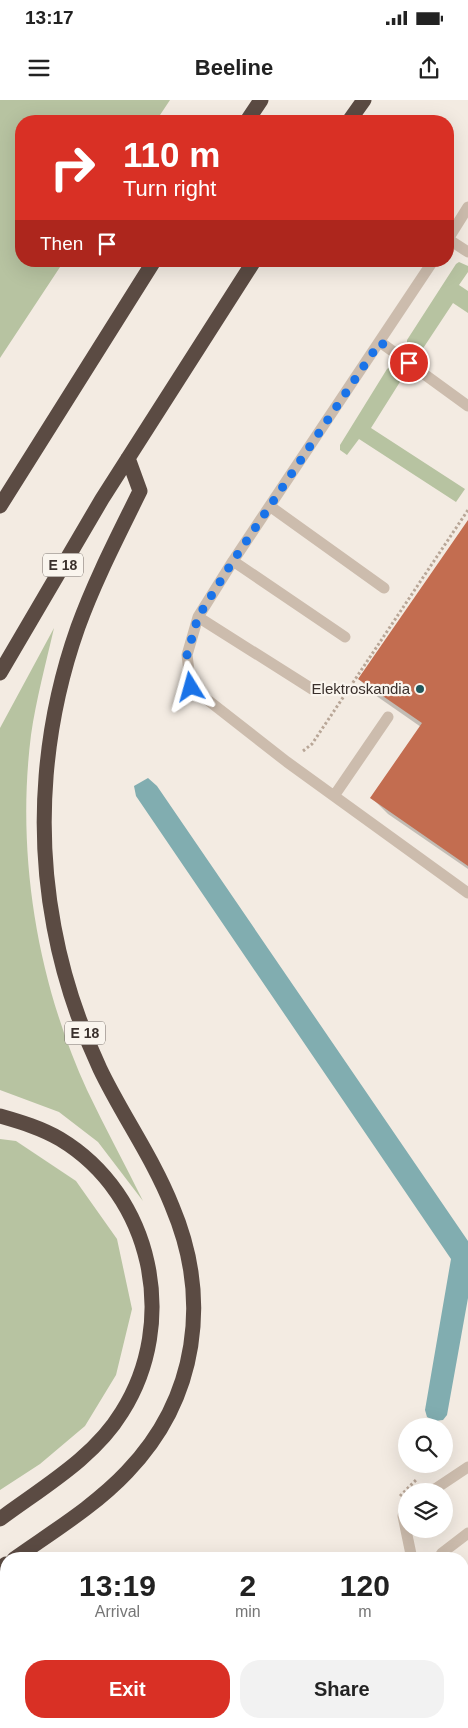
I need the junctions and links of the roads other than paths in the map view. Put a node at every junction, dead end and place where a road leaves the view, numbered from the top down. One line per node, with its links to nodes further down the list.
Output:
1 (261, 100): 3 (highway)
2 (364, 100): 4 (highway)
3 (251, 115)
4 (353, 115)
5 (468, 207): 6 (lane)
6 (454, 229)
7 (454, 243): 8 (lane)
8 (468, 252)
9 (150, 267): 15 (highway)
10 (250, 267): 14 (highway, E 18)
11 (429, 267): 12 (lane)
12 (380, 342): 13 (lane); 16 (lane)
13 (468, 406)
14 (128, 458): 21 (highway, E 18); 32 (highway, E 18)
15 (0, 506)
16 (271, 507): 17 (lane); 18 (lane)
17 (233, 561): 19 (lane); 20 (lane)
18 (384, 588)
19 (198, 617): 22 (lane); 24 (lane)
20 (345, 638)
21 (0, 673)
22 (312, 689)
23 (388, 717): 24 (lane)
24 (334, 796): 25 (lane)
25 (468, 893)
26 (0, 1116): 29 (highway)
27 (468, 1467): 28 (lane)
28 (444, 1483)
29 (0, 1519)
30 (468, 1533): 34 (lane)
31 (408, 1538): 33 (lane)
32 (24, 1552)
33 (411, 1552)
34 (442, 1552)

